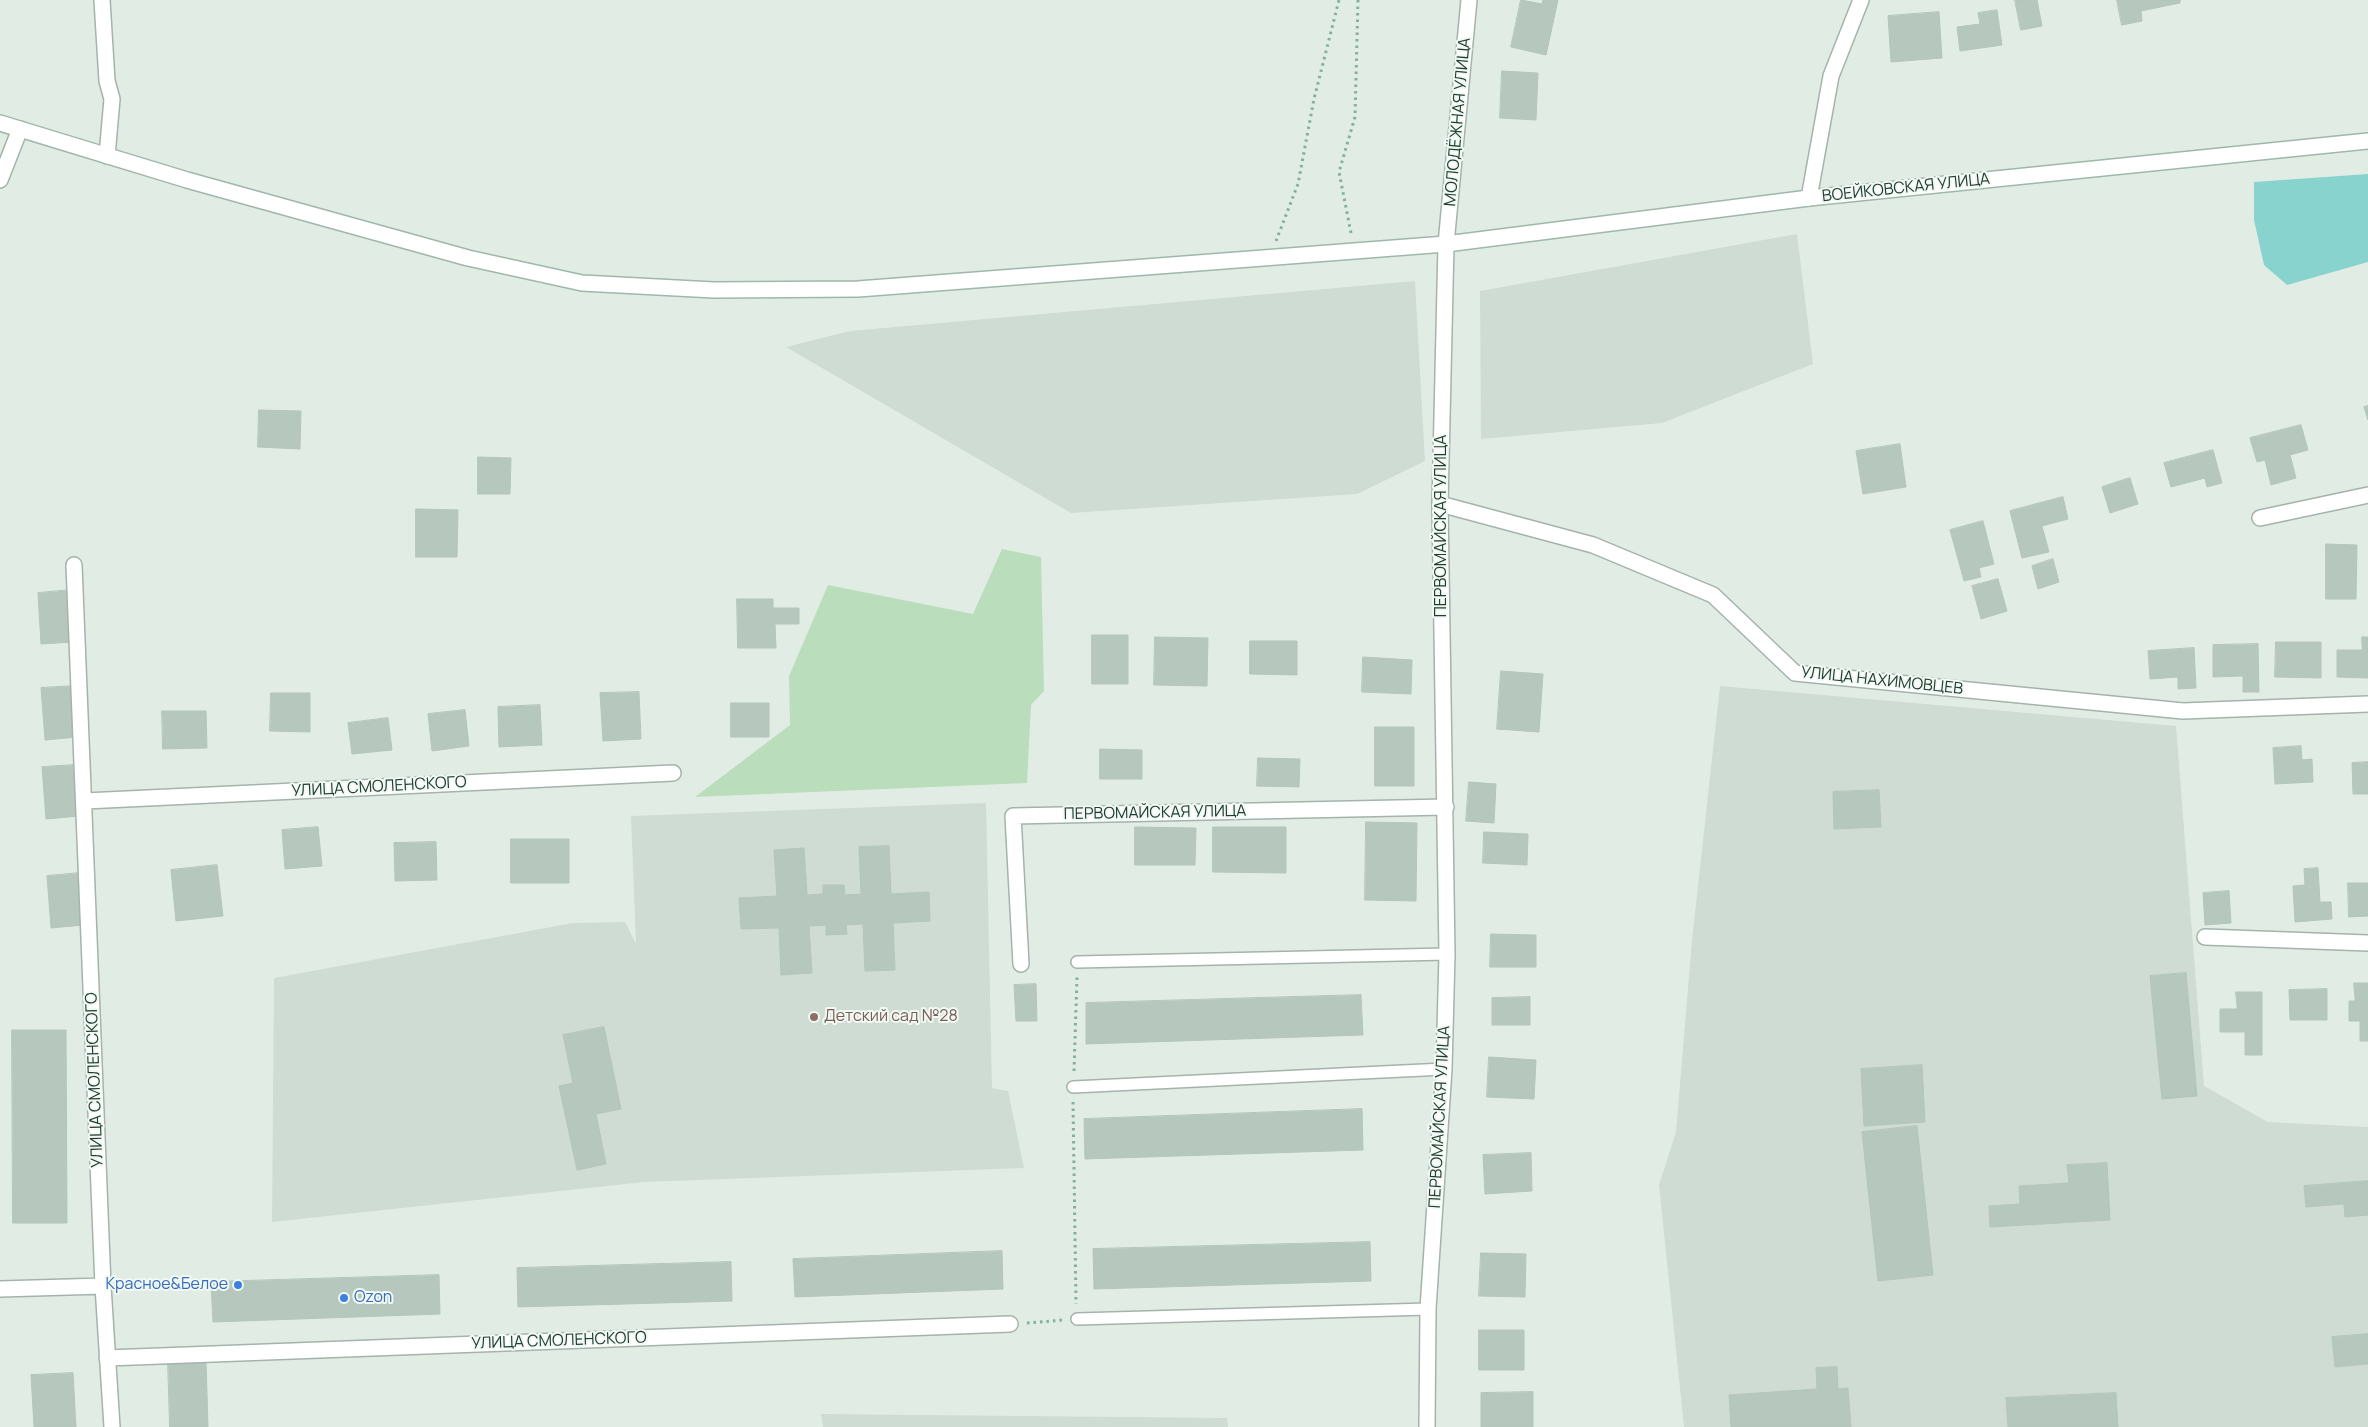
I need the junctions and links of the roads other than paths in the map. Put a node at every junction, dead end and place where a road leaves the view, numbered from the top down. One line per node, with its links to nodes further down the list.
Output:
1 (102, 0): 7 (street)
2 (1469, 0): 10 (street, МОЛОДЁЖНАЯ УЛИЦА)
3 (1861, 0): 9 (street)
4 (0, 123): 5 (street, ВОЕЙКОВСКАЯ УЛИЦА)
5 (20, 129): 7 (street, ВОЕЙКОВСКАЯ УЛИЦА); 8 (street)
6 (2368, 140): 9 (street, ВОЕЙКОВСКАЯ УЛИЦА)
7 (108, 156): 10 (street, ВОЕЙКОВСКАЯ УЛИЦА)
8 (0, 180)
9 (1808, 198): 10 (street, ВОЕЙКОВСКАЯ УЛИЦА)
10 (1446, 244): 12 (street, ПЕРВОМАЙСКАЯ УЛИЦА)
11 (2368, 495): 13 (street)
12 (1440, 504): 15 (street, УЛИЦА НАХИМОВЦЕВ); 18 (street, ПЕРВОМАЙСКАЯ УЛИЦА)
13 (2260, 518)
14 (74, 565): 17 (street, УЛИЦА СМОЛЕНСКОГО)
15 (2368, 704)
16 (673, 773): 17 (street, УЛИЦА СМОЛЕНСКОГО)
17 (85, 801): 26 (street, УЛИЦА СМОЛЕНСКОГО)
18 (1446, 807): 21 (street, ПЕРВОМАЙСКАЯ УЛИЦА); 23 (street, ПЕРВОМАЙСКАЯ УЛИЦА)
19 (2204, 937): 20 (street)
20 (2368, 943)
21 (1447, 954): 22 (lane); 24 (street, ПЕРВОМАЙСКАЯ УЛИЦА)
22 (1077, 962)
23 (1021, 964)
24 (1444, 1069): 25 (lane); 28 (street, ПЕРВОМАЙСКАЯ УЛИЦА)
25 (1073, 1087)
26 (103, 1286): 27 (street); 31 (street, УЛИЦА СМОЛЕНСКОГО)
27 (0, 1289)
28 (1428, 1309): 29 (lane); 33 (street, ПЕРВОМАЙСКАЯ УЛИЦА)
29 (1077, 1319)
30 (1010, 1324): 31 (street, УЛИЦА СМОЛЕНСКОГО)
31 (107, 1358): 32 (street, УЛИЦА СМОЛЕНСКОГО)
32 (112, 1427)
33 (1427, 1427)

